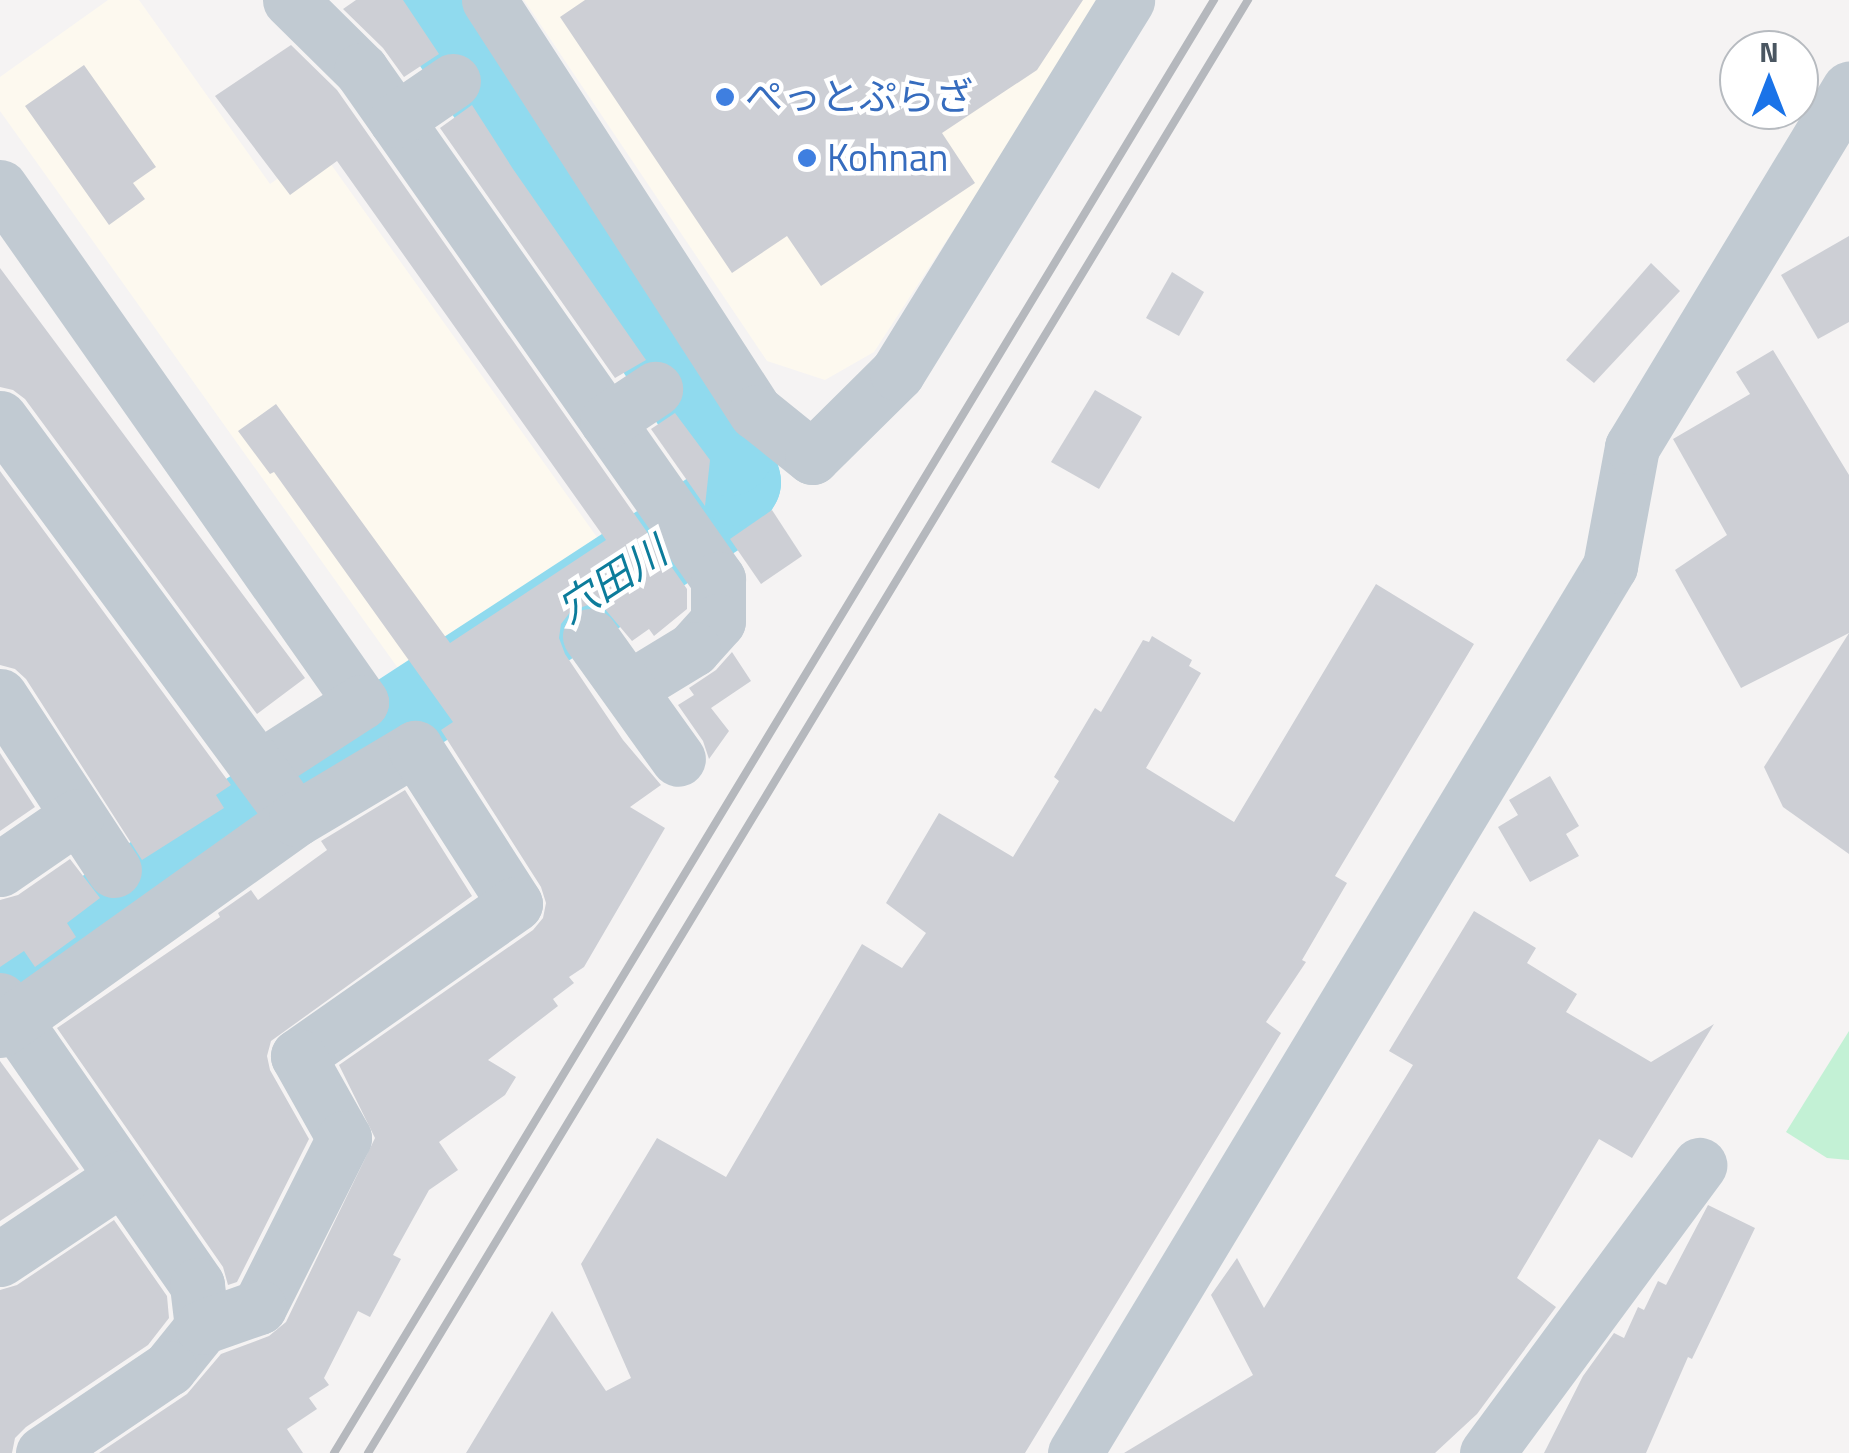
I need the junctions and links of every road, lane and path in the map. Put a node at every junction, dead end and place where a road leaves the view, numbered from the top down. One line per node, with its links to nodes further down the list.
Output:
1 (290, 0): 6 (street)
2 (489, 0): 3 (street)
3 (1127, 0)
4 (453, 81): 6 (street)
5 (1849, 89): 25 (street)
6 (396, 120): 10 (street)
7 (0, 187): 15 (street)
8 (654, 389): 10 (street)
9 (0, 418): 15 (street)
10 (607, 421): 12 (street)
11 (590, 636): 12 (street)
12 (629, 688): 14 (street)
13 (0, 696): 16 (street)
14 (678, 759)
15 (276, 791): 19 (street); 23 (street)
16 (77, 816): 17 (street); 18 (street)
17 (0, 870)
18 (114, 870)
19 (4, 1017): 21 (street)
20 (1699, 1165): 26 (street)
21 (121, 1178): 22 (street); 23 (street)
22 (0, 1260)
23 (202, 1327): 24 (street)
24 (43, 1453)
25 (1075, 1453)
26 (1487, 1453)

